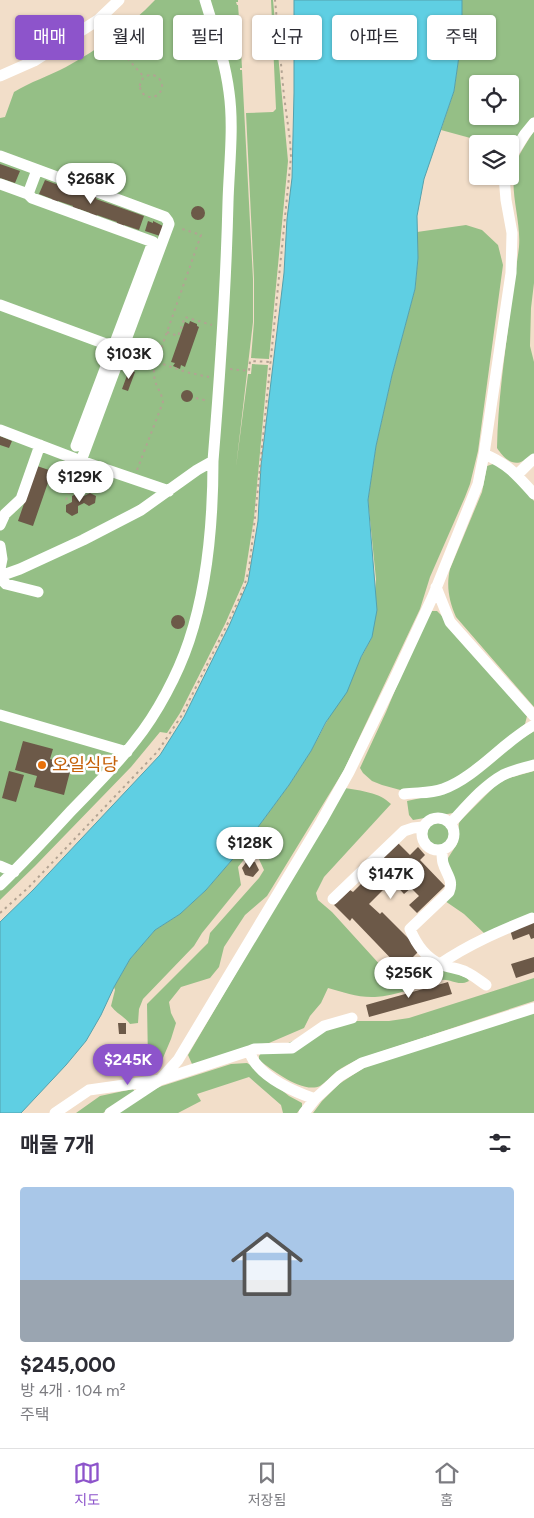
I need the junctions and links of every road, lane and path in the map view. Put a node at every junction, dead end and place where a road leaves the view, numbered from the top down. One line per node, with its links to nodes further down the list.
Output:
1 (119, 0): 4 (street)
2 (204, 0): 15 (street)
3 (129, 60): 5 (path)
4 (0, 76)
5 (144, 78): 5 (path)
6 (534, 123): 7 (street)
7 (519, 144)
8 (0, 156): 9 (street)
9 (37, 170): 12 (street); 13 (street)
10 (0, 184): 12 (street)
11 (505, 185): 24 (street)
12 (28, 194): 17 (street)
13 (169, 224): 16 (path); 26 (street)
14 (0, 305): 17 (street)
15 (222, 326): 16 (path); 20 (street)
16 (167, 332): 18 (path)
17 (114, 347): 23 (street)
18 (157, 362): 20 (path); 29 (path)
19 (270, 362): 20 (path)
20 (220, 373): 27 (street)
21 (0, 430): 22 (street)
22 (40, 445): 26 (street); 33 (street)
23 (76, 446)
24 (484, 454): 28 (street); 37 (street)
25 (534, 460): 28 (street)
26 (81, 461): 29 (street); 32 (path)
27 (213, 461): 30 (street); 42 (street)
28 (517, 475): 31 (street)
29 (134, 479): 30 (street)
30 (169, 491): 36 (street)
31 (534, 494)
32 (66, 500)
33 (0, 525)
34 (0, 546): 35 (street)
35 (0, 569)
36 (0, 577): 38 (street)
37 (436, 588): 40 (street); 58 (street)
38 (38, 592)
39 (0, 715): 42 (street)
40 (534, 716)
41 (534, 725): 44 (street)
42 (126, 752): 49 (street)
43 (534, 765): 45 (street)
44 (404, 794)
45 (450, 824): 46 (street); 47 (street)
46 (423, 827): 47 (street); 51 (street)
47 (442, 850): 53 (street)
48 (0, 866): 49 (street)
49 (14, 872): 50 (street)
50 (0, 885)
51 (333, 899)
52 (532, 918): 53 (street)
53 (440, 964): 54 (street)
54 (486, 986)
55 (534, 1008): 59 (street)
56 (352, 1018): 57 (street)
57 (249, 1051): 58 (street); 59 (street)
58 (160, 1080): 60 (street); 61 (street)
59 (315, 1099): 62 (street)
60 (56, 1113)
61 (110, 1113)
62 (304, 1113)

